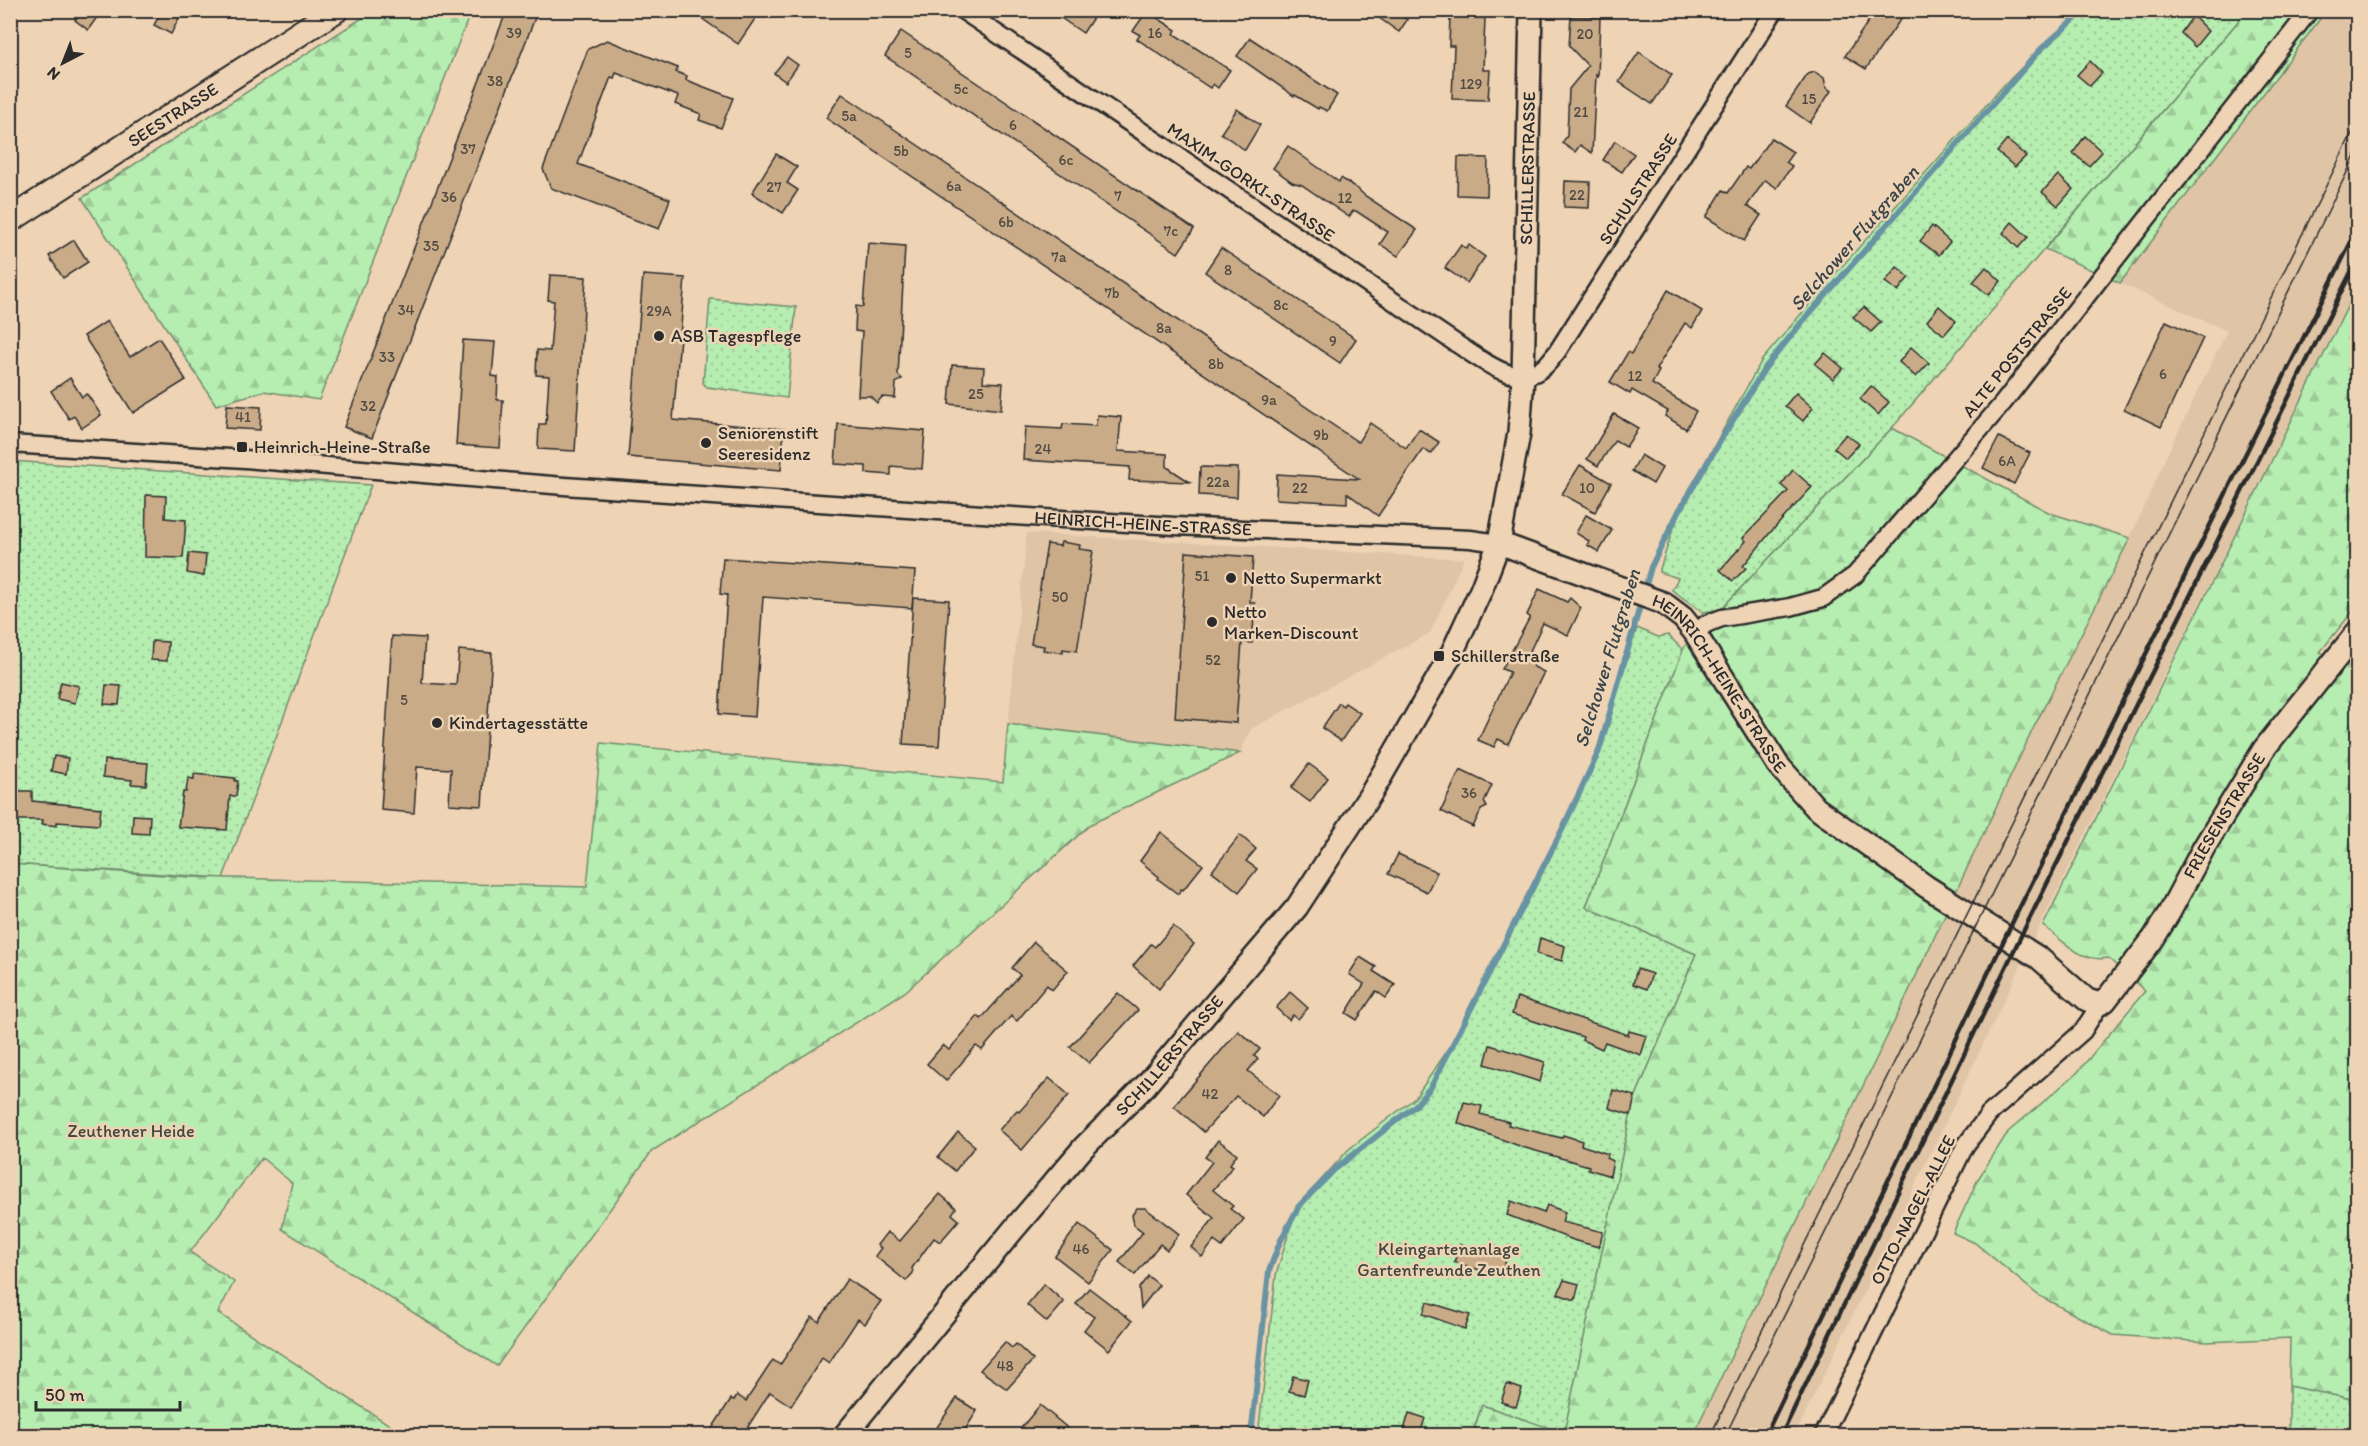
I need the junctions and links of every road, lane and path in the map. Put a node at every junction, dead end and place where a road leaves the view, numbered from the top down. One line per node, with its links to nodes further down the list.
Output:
1 (336, 10): 6 (main road, SEESTRASSE)
2 (963, 10): 7 (street, MAXIM-GORKI-STRASSE)
3 (1531, 10): 7 (street, SCHILLERSTRASSE)
4 (1775, 10): 7 (street, SCHULSTRASSE)
5 (2310, 10): 11 (street, ALTE POSTSTRASSE)
6 (10, 220)
7 (1522, 377): 9 (street, SCHILLERSTRASSE)
8 (10, 444): 9 (street, HEINRICH-HEINE-STRASSE)
9 (1499, 543): 11 (street, HEINRICH-HEINE-STRASSE); 13 (street, SCHILLERSTRASSE)
10 (2358, 631): 12 (street, FRIESENSTRASSE)
11 (1695, 633): 12 (street, HEINRICH-HEINE-STRASSE)
12 (2100, 1004): 14 (street, OTTO-NAGEL-ALLEE)
13 (844, 1436)
14 (1823, 1436)

